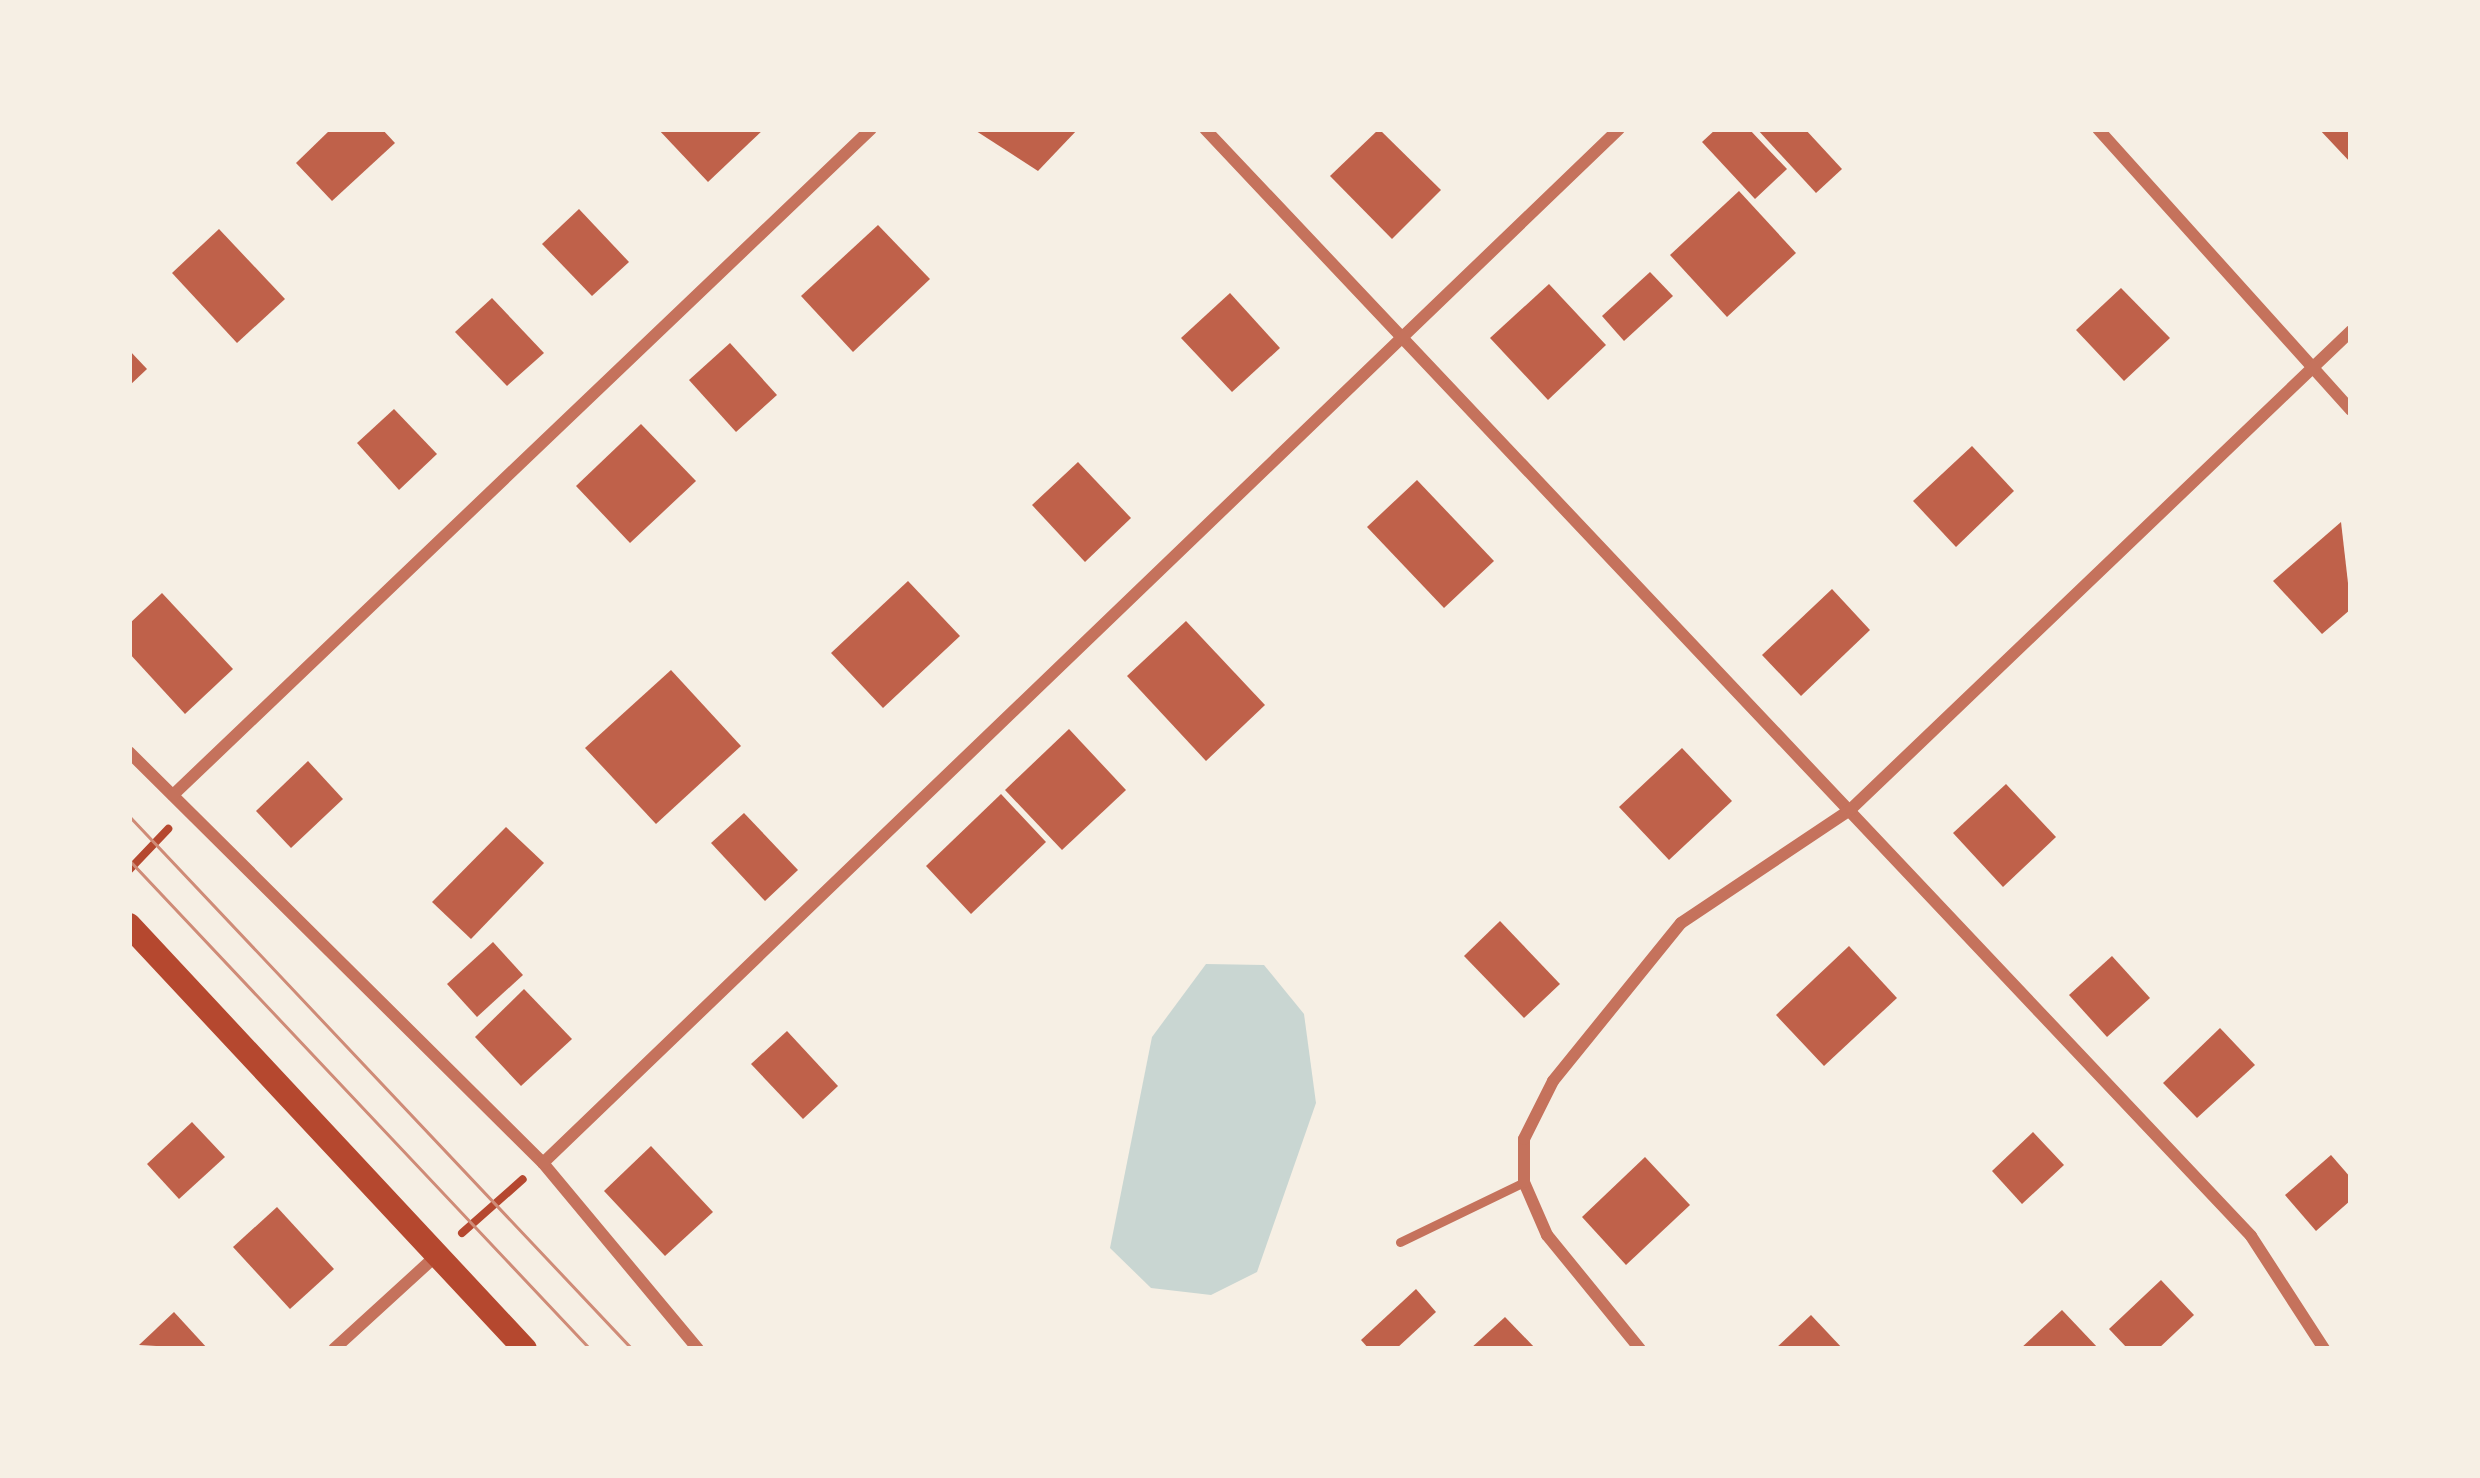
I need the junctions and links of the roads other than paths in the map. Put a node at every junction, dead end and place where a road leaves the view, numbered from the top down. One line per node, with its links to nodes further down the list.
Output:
1 (871, 129): 10 (street)
2 (1205, 129): 5 (street)
3 (1619, 129): 5 (street)
4 (2098, 129): 7 (street)
5 (1403, 329): 11 (street); 13 (street)
6 (2351, 331): 7 (street)
7 (2316, 374): 8 (street); 11 (street)
8 (2351, 410)
9 (129, 752): 10 (street)
10 (172, 795): 13 (street)
11 (1851, 808): 14 (street); 21 (street)
12 (129, 925): 16 (main road)
13 (543, 1163): 19 (street)
14 (1524, 1182): 15 (lane); 20 (street)
15 (1400, 1242)
16 (437, 1255): 17 (street); 18 (main road)
17 (334, 1349)
18 (525, 1349)
19 (698, 1349)
20 (1640, 1349)
21 (2324, 1349)

